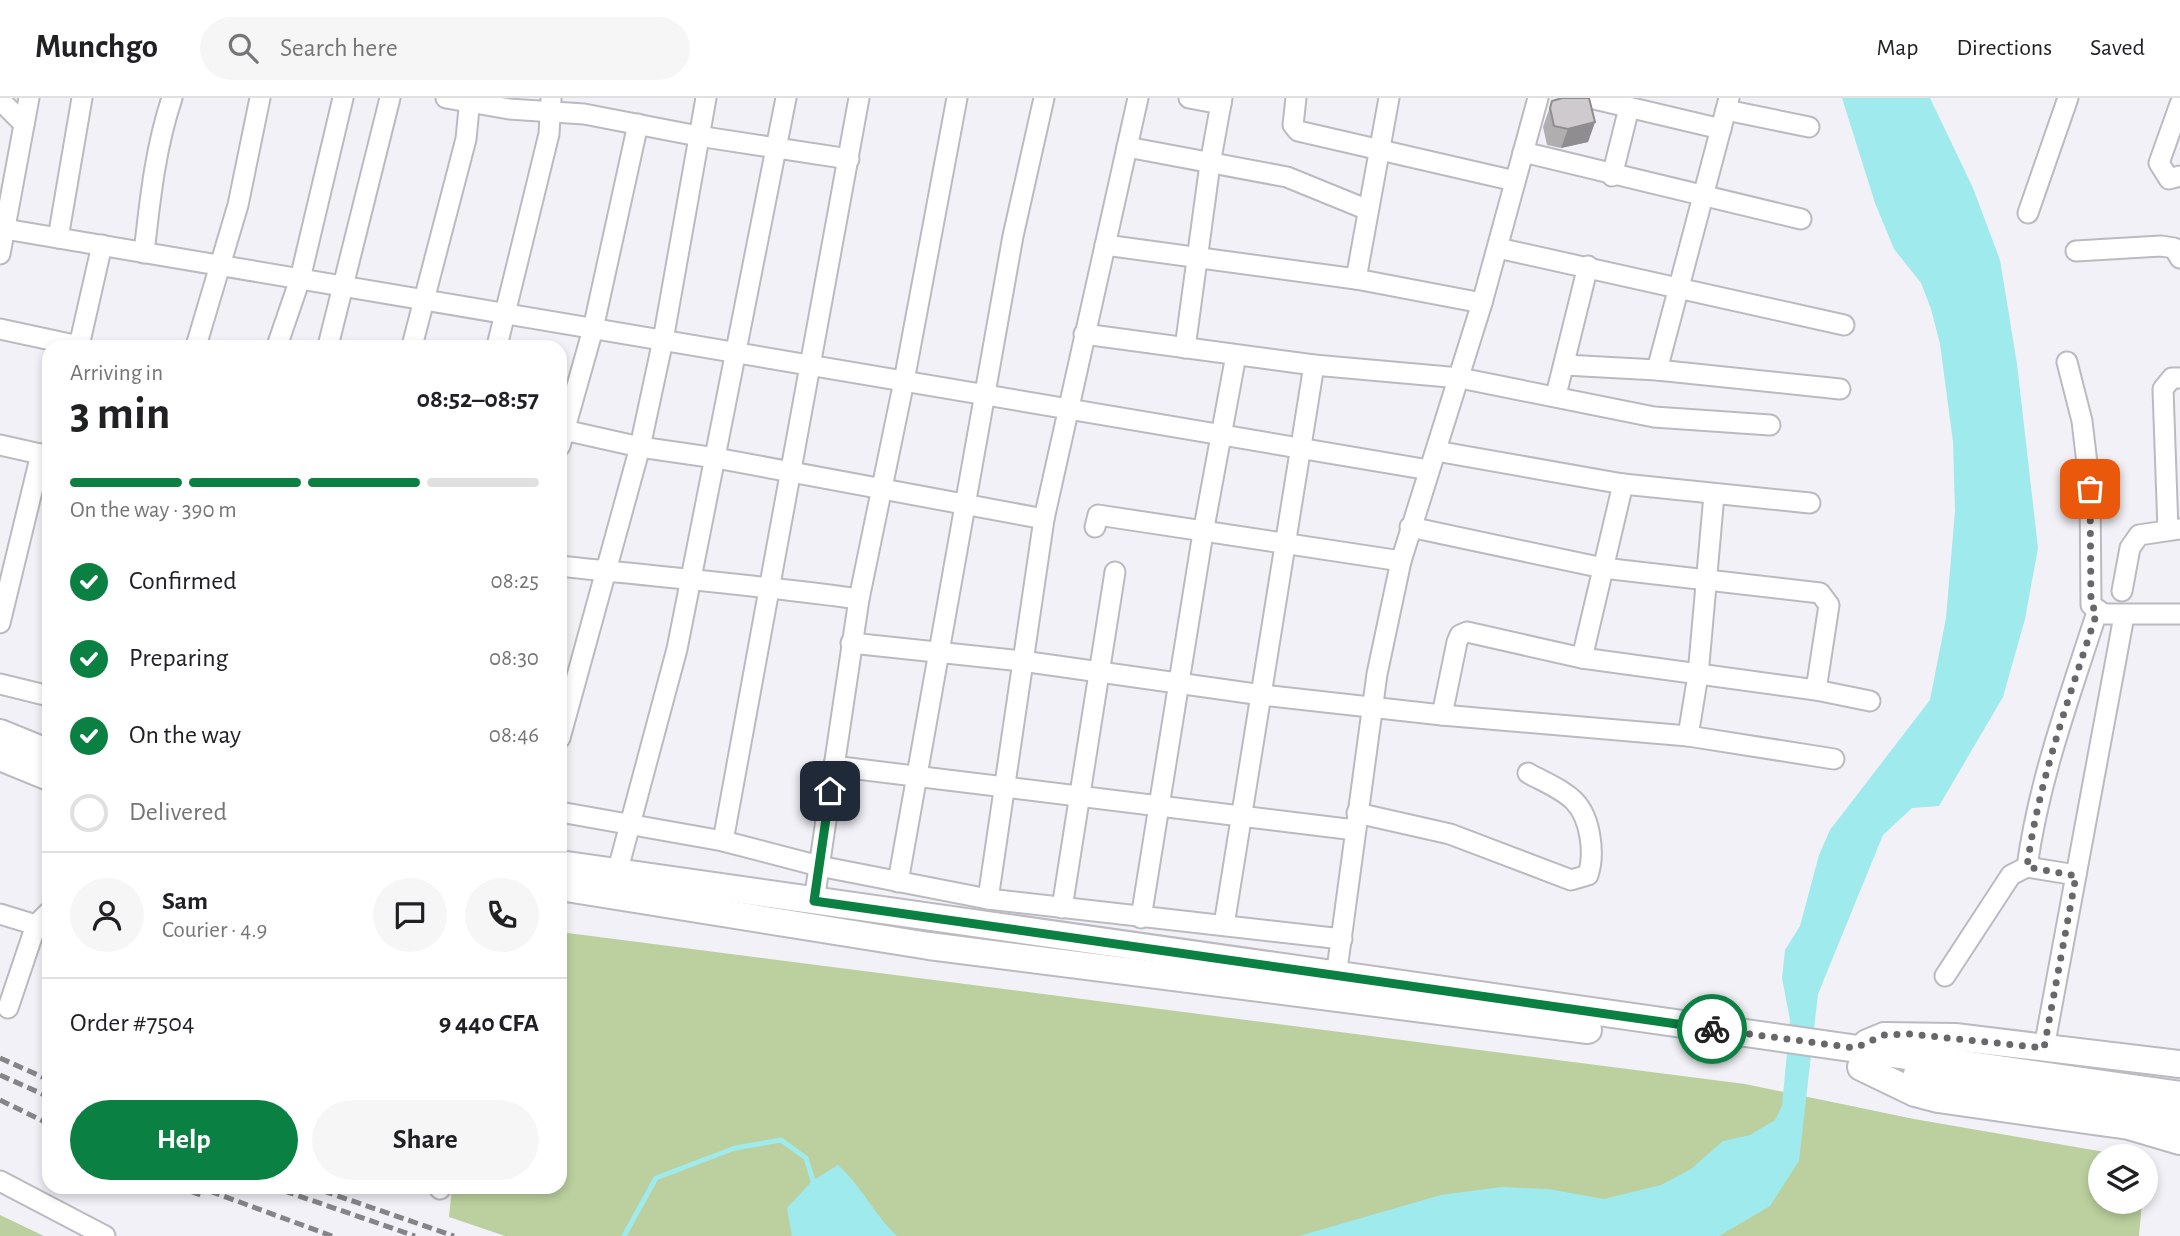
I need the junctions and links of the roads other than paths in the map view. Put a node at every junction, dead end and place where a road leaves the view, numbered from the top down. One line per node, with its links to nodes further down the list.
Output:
1 (29, 98): 27 (street)
2 (82, 98): 45 (street)
3 (172, 98): 51 (street)
4 (260, 98): 54 (street)
5 (343, 98): 56 (street)
6 (390, 98): 58 (street)
7 (446, 98): 21 (street)
8 (706, 98): 31 (street)
9 (786, 98): 33 (street)
10 (859, 98): 36 (street)
11 (957, 98): 85 (street)
12 (1044, 98): 88 (street)
13 (1138, 98): 32 (street)
14 (1189, 98): 22 (street)
15 (1296, 98): 34 (street)
16 (1389, 98): 34 (street)
17 (1590, 98): 26 (street)
18 (2068, 98): 43 (street)
19 (1532, 99): 35 (street)
20 (0, 100): 27 (street)
21 (470, 101): 23 (street); 60 (street)
22 (1222, 101): 37 (street)
23 (550, 104): 28 (street); 62 (street)
24 (1728, 104): 29 (street); 30 (street)
25 (2180, 104): 39 (street)
26 (1629, 108): 30 (street); 38 (street)
27 (24, 124): 46 (street)
28 (638, 124): 31 (street); 65 (street)
29 (1810, 127)
30 (1721, 129): 41 (street)
31 (698, 136): 33 (street); 74 (street)
32 (1127, 148): 37 (street); 48 (street)
33 (777, 149): 36 (street); 76 (street)
34 (1378, 151): 40 (street); 42 (street)
35 (1523, 152): 38 (street); 40 (street)
36 (849, 159): 81 (street)
37 (1210, 164): 42 (street); 52 (street)
38 (1612, 176): 41 (street)
39 (2180, 176)
40 (1516, 181): 49 (street)
41 (1705, 197): 44 (street); 59 (street)
42 (1367, 210): 57 (street)
43 (2028, 213)
44 (1801, 219)
45 (58, 238): 46 (street); 47 (street)
46 (2, 241)
47 (102, 245): 51 (street); 68 (street)
48 (1105, 245): 52 (street); 66 (street)
49 (1498, 248): 55 (street); 61 (street)
50 (2076, 251): 53 (street)
51 (144, 253): 54 (street)
52 (1197, 257): 57 (street); 75 (street)
53 (2180, 258)
54 (221, 265): 56 (street); 69 (street)
55 (1588, 266): 59 (street); 80 (street)
56 (300, 279): 58 (street); 70 (street)
57 (1356, 279): 61 (street)
58 (344, 286): 60 (street); 71 (street)
59 (1679, 286): 63 (street); 82 (street)
60 (424, 300): 62 (street); 72 (street)
61 (1482, 303): 83 (street)
62 (506, 314): 65 (street); 73 (street)
63 (1844, 324)
64 (0, 328): 67 (street)
65 (593, 329): 74 (street); 90 (street)
66 (1084, 334): 75 (street); 89 (street)
67 (53, 340)
68 (80, 340)
69 (198, 340)
70 (279, 340)
71 (330, 340)
72 (414, 340)
73 (499, 340)
74 (663, 340): 76 (street); 95 (street)
75 (1185, 348): 77 (street)
76 (737, 353): 81 (street); 99 (street)
77 (1236, 355): 79 (street); 92 (street)
78 (2067, 362): 124 (street)
79 (1314, 365): 83 (street); 96 (street)
80 (1564, 365): 82 (street); 87 (street)
81 (812, 366): 85 (street); 102 (street)
82 (1657, 370): 86 (street)
83 (1460, 378): 87 (street); 97 (street)
84 (2180, 378): 111 (street)
85 (904, 381): 88 (street); 104 (street)
86 (1840, 389)
87 (1556, 395): 91 (street)
88 (987, 396): 89 (street); 107 (street)
89 (1066, 409): 92 (street); 108 (street)
90 (567, 420)
91 (1770, 425)
92 (1222, 435): 96 (street); 112 (street)
93 (567, 439): 95 (street)
94 (0, 445): 98 (street)
95 (640, 447): 99 (street); 117 (street)
96 (1301, 449): 101 (street); 113 (street)
97 (1436, 451): 101 (street); 103 (street)
98 (42, 454)
99 (716, 458): 102 (street); 119 (street)
100 (42, 466): 127 (street)
101 (1429, 470): 110 (street)
102 (792, 474): 104 (street); 121 (street)
103 (1623, 484): 105 (street); 116 (street)
104 (880, 490): 107 (street); 123 (street)
105 (1714, 495): 106 (street); 120 (street)
106 (1810, 503)
107 (965, 505): 108 (street); 129 (street)
108 (1044, 519): 131 (street)
109 (1096, 527): 112 (street)
110 (1410, 527): 114 (street); 116 (street)
111 (2174, 530): 122 (street)
112 (1202, 533): 113 (street); 135 (street)
113 (1286, 545): 114 (street); 138 (street)
114 (1401, 561): 140 (street)
115 (567, 567): 117 (street)
116 (1603, 568): 120 (street); 130 (street)
117 (607, 571): 119 (street); 141 (street)
118 (1115, 572): 132 (street)
119 (689, 582): 121 (street); 158 (street)
120 (1705, 582): 133 (street); 136 (street)
121 (771, 587): 123 (street); 159 (street)
122 (2122, 591)
123 (859, 599): 128 (street)
124 (2097, 612): 126 (street); 162 (street)
125 (2180, 614): 126 (street)
126 (2124, 617): 164 (street)
127 (0, 622)
128 (851, 643): 129 (street); 148 (street)
129 (939, 652): 131 (street); 151 (street)
130 (1582, 658): 133 (street); 142 (street)
131 (1022, 661): 132 (street); 152 (street)
132 (1097, 672): 135 (street); 153 (street)
133 (1698, 676): 136 (street); 144 (street)
134 (0, 684): 137 (street)
135 (1179, 684): 138 (street); 154 (street)
136 (1815, 690): 139 (street)
137 (42, 694)
138 (1262, 695): 140 (street); 156 (street)
139 (1870, 701)
140 (1372, 706): 142 (street); 157 (street)
141 (567, 713)
142 (1443, 715): 144 (street)
143 (0, 733): 145 (highway)
144 (1688, 736): 147 (street)
145 (42, 750)
146 (0, 757): 150 (highway)
147 (1834, 759)
148 (834, 766): 151 (street); 161 (street)
149 (1528, 773): 157 (street)
150 (42, 774)
151 (918, 777): 152 (street); 165 (street)
152 (1002, 787): 153 (street); 167 (street)
153 (1079, 796): 154 (street); 169 (street)
154 (1161, 806): 156 (street); 171 (street)
155 (567, 813): 158 (street)
156 (1243, 816): 157 (street); 173 (street)
157 (1356, 821): 174 (street)
158 (629, 823): 159 (street); 163 (street)
159 (723, 841): 161 (street)
160 (567, 865): 163 (highway)
161 (819, 866): 165 (street); 168 (street)
162 (2027, 867): 164 (street); 175 (street)
163 (617, 873): 168 (highway)
164 (2076, 876): 179 (street)
165 (898, 882): 167 (street)
166 (567, 888): 178 (highway)
167 (988, 900): 169 (street)
168 (814, 901): 176 (highway)
169 (1062, 908): 171 (street)
170 (0, 914): 172 (street)
171 (1141, 918): 173 (street)
172 (42, 919): 177 (street)
173 (1224, 925): 174 (street)
174 (1342, 939): 176 (street)
175 (1945, 976)
176 (1336, 977): 178 (highway)
177 (8, 1008)
178 (1780, 1046): 180 (highway)
179 (2044, 1048): 180 (highway); 181 (highway)
180 (1858, 1057): 182 (highway); 183 (highway)
181 (2180, 1064)
182 (2179, 1105)
183 (2180, 1141)
184 (0, 1181): 185 (street)
185 (106, 1236)

